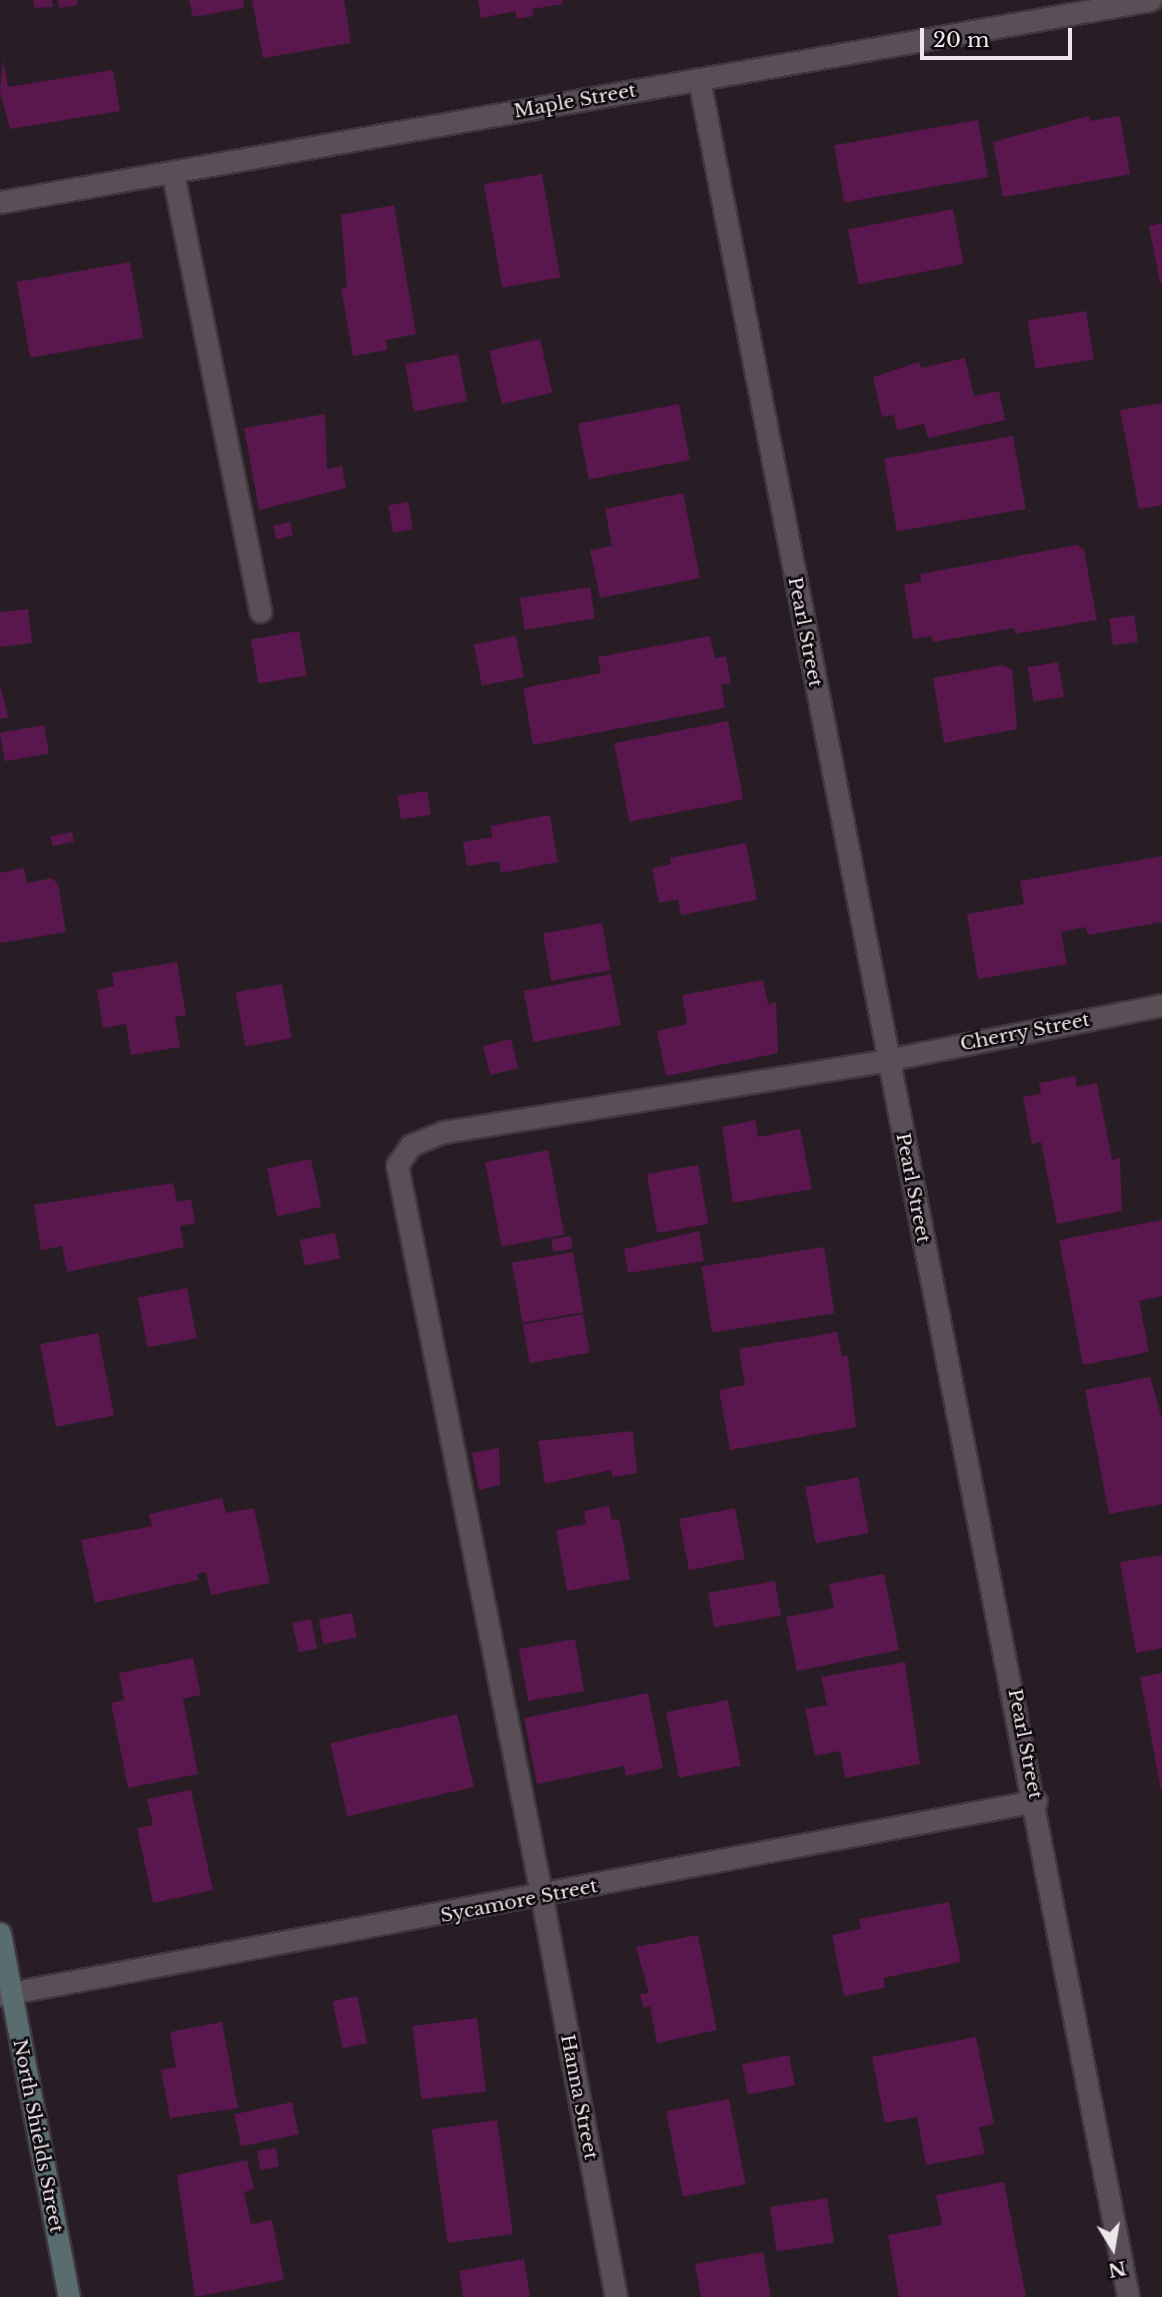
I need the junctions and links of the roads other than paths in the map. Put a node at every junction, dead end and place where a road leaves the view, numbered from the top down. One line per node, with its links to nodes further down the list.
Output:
1 (1150, 0): 2 (street, Maple Street)
2 (699, 79): 3 (street, Maple Street); 7 (street, Pearl Street)
3 (173, 174): 4 (street, Maple Street); 5 (street)
4 (0, 202)
5 (260, 611)
6 (1162, 1005): 7 (street, Cherry Street)
7 (887, 1060): 8 (street, Pearl Street); 9 (street, Cherry Street)
8 (1036, 1801): 9 (street, Sycamore Street); 14 (street, Pearl Street)
9 (542, 1898): 11 (street, Sycamore Street); 13 (street, Hanna Street)
10 (0, 1933): 11 (main road, North Shields Street)
11 (6, 1994): 12 (main road, North Shields Street)
12 (69, 2297)
13 (616, 2297)
14 (1128, 2297)

